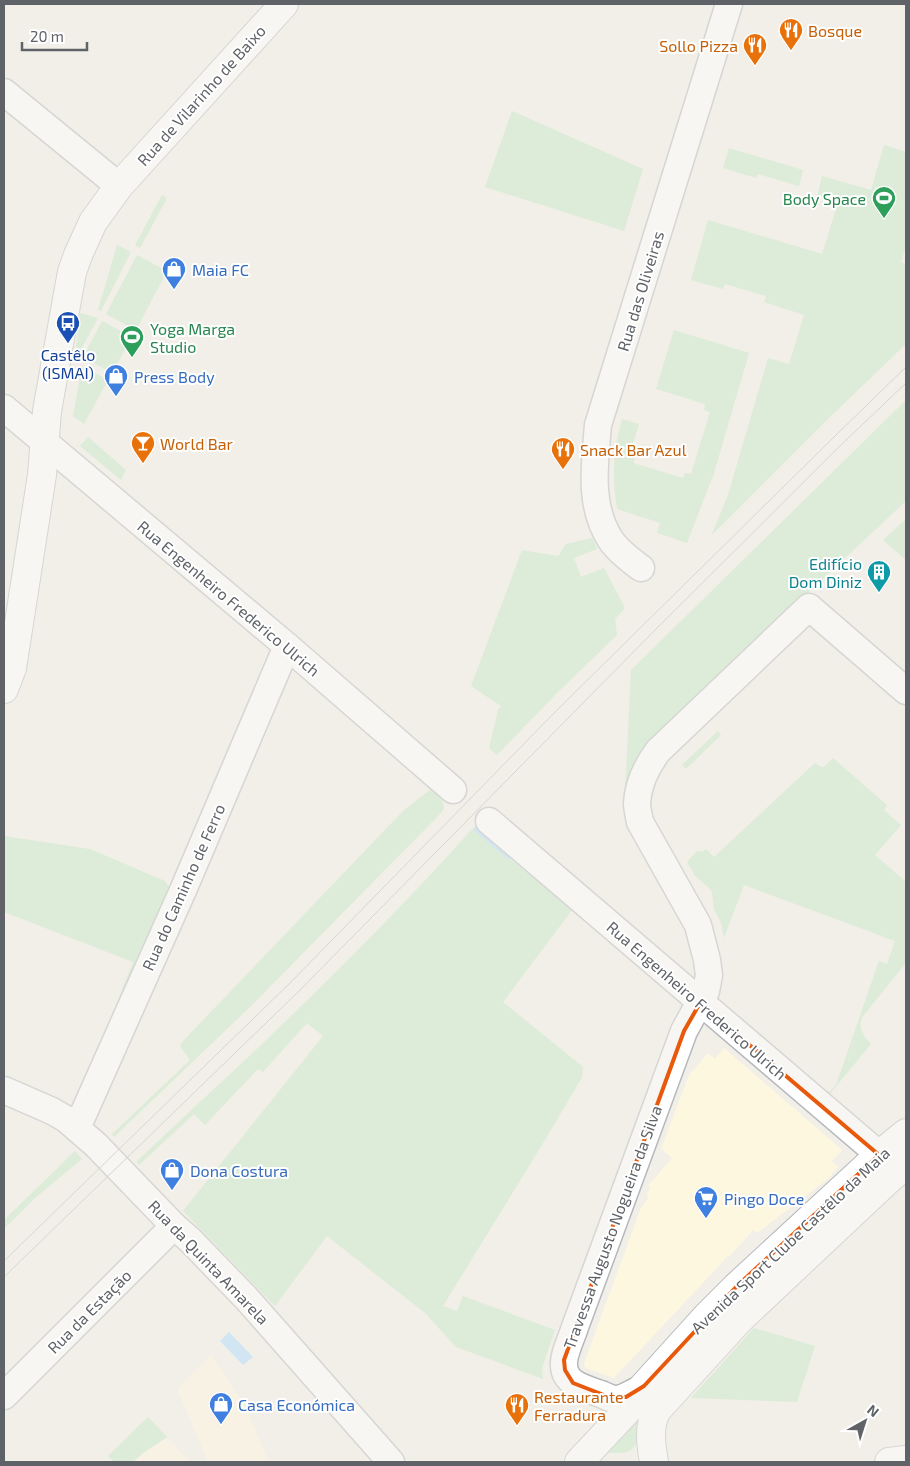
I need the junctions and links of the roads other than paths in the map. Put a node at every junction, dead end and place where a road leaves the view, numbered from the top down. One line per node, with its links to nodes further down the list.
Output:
1 (284, 4): 4 (street, Rua de Vilarinho de Baixo)
2 (729, 4): 7 (street, Rua das Oliveiras)
3 (4, 92): 4 (street)
4 (119, 186): 6 (street, Rua de Vilarinho de Baixo)
5 (4, 408): 6 (street, Rua Engenheiro Frederico Ulrich)
6 (44, 442): 8 (street, Rua Engenheiro Frederico Ulrich); 9 (street, Rua de Vilarinho de Baixo)
7 (641, 568)
8 (286, 646): 11 (street, Rua Engenheiro Frederico Ulrich); 15 (street, Rua do Caminho de Ferro)
9 (4, 689)
10 (906, 691): 13 (street)
11 (453, 790)
12 (489, 821): 13 (street, Rua Engenheiro Frederico Ulrich)
13 (700, 1002): 17 (street, Rua Engenheiro Frederico Ulrich); 19 (street, Travessa Augusto Nogueira da Silva)
14 (4, 1090): 15 (street, Rua da Quinta Amarela)
15 (77, 1128): 18 (street, Rua da Quinta Amarela)
16 (906, 1133): 17 (street, Avenida Sport Clube Castêlo da Maia)
17 (898, 1167): 19 (street, Avenida Sport Clube Castêlo da Maia); 24 (street, Avenida Sport Clube Castêlo da Maia)
18 (174, 1226): 20 (street, Rua da Estação); 22 (street, Rua da Quinta Amarela)
19 (641, 1389): 23 (street, Avenida Sport Clube Castêlo da Maia)
20 (4, 1396)
21 (906, 1460): 25 (street)
22 (391, 1462)
23 (579, 1462)
24 (654, 1462)
25 (889, 1462)

